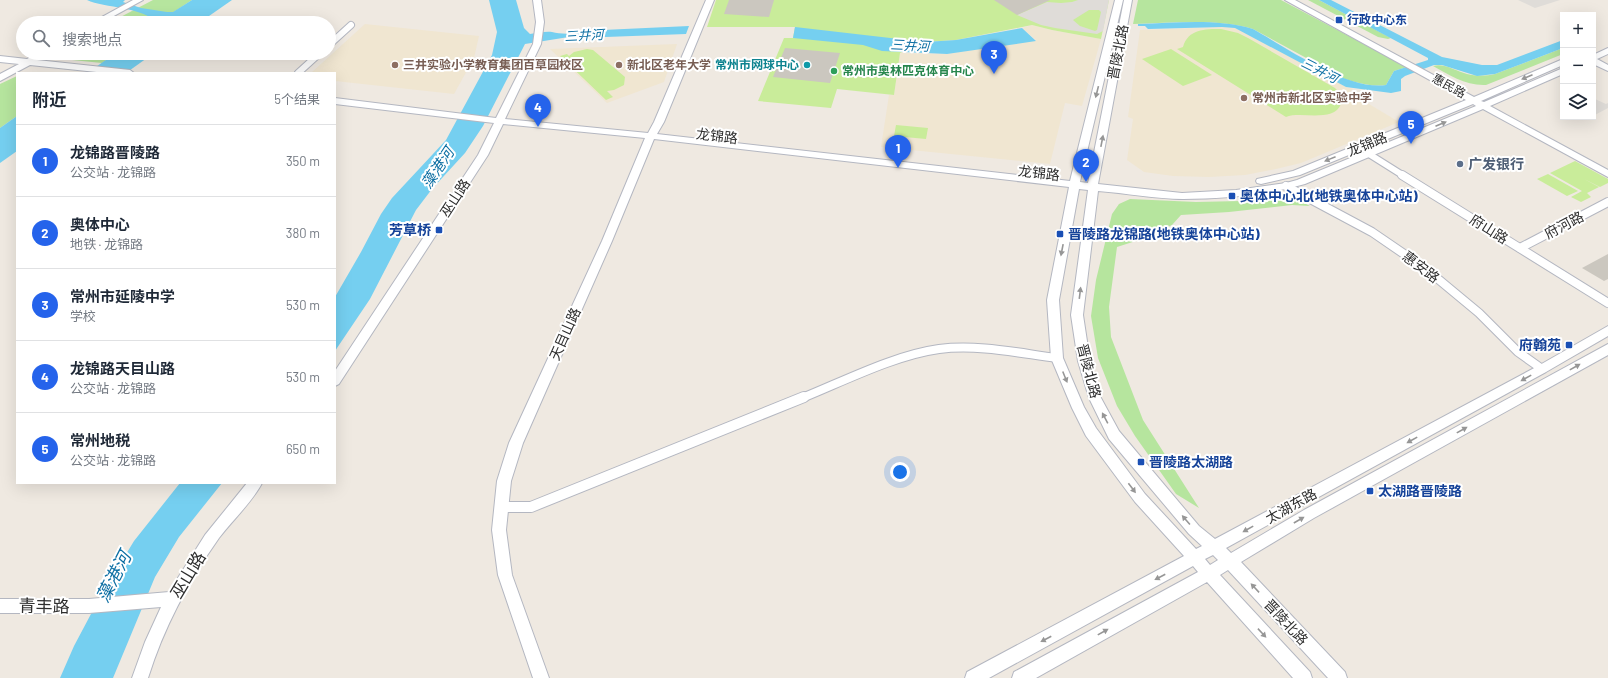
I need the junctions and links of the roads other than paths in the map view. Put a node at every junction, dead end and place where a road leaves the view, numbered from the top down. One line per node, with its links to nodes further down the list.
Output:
1 (139, 0): 9 (main road)
2 (146, 0): 9 (main road)
3 (537, 0): 40 (main road, 巫山路)
4 (710, 0): 41 (main road, 天目山路)
5 (1119, 0): 45 (main road, 晋陵北路, one-way to 45)
6 (1128, 0): 46 (main road, 晋陵北路, one-way to 6)
7 (1289, 0): 27 (main road, 惠民路)
8 (1298, 0): 27 (main road, 惠民路)
9 (120, 12): 10 (main road); 11 (main road)
10 (111, 16)
11 (113, 16)
12 (351, 25): 13 (street)
13 (336, 39)
14 (1608, 43): 15 (main road)
15 (1596, 48)
16 (1608, 51): 17 (main road)
17 (1596, 57)
18 (0, 59): 26 (main road)
19 (26, 60): 26 (main road)
20 (29, 60): 26 (main road)
21 (51, 60): 28 (main road)
22 (312, 60): 32 (street)
23 (1596, 62): 29 (main road)
24 (1560, 63): 38 (main road, 龙锦路, one-way to 38)
25 (0, 64): 26 (main road)
26 (20, 64): 28 (main road); 30 (main road); 34 (main road); 35 (main road)
27 (1412, 64): 38 (main road, 惠民路)
28 (61, 66): 31 (main road)
29 (1608, 68)
30 (66, 72)
31 (118, 72)
32 (299, 72)
33 (1560, 72): 38 (main road, 龙锦路)
34 (0, 74)
35 (0, 78)
36 (336, 95): 39 (main road)
37 (336, 101): 39 (main road)
38 (1482, 102): 42 (main road, 龙锦路, one-way to 38); 43 (main road, 惠民路); 44 (main road, 惠民路); 46 (main road, 龙锦路, one-way to 46)
39 (457, 112): 40 (main road, 龙锦路)
40 (498, 117): 41 (main road, 龙锦路); 55 (main road, 巫山路)
41 (653, 132): 45 (main road, 龙锦路); 57 (main road, 天目山路)
42 (1369, 154): 47 (main road, 龙锦路); 49 (street, 府山路)
43 (1608, 167)
44 (1608, 174)
45 (1076, 181): 46 (main road, 龙锦路); 53 (main road, 晋陵北路, one-way to 53)
46 (1094, 183): 47 (main road, 龙锦路); 58 (main road, 晋陵北路, one-way to 46)
47 (1286, 186): 54 (street, 惠安路)
48 (1608, 202): 49 (street, 府河路)
49 (1520, 248): 50 (street, 府山路)
50 (1608, 303)
51 (1608, 330): 54 (main road, 太湖东路)
52 (1608, 349): 60 (main road, 太湖东路, one-way to 52)
53 (1057, 358): 57 (street); 59 (main road, 晋陵北路, one-way to 59)
54 (1542, 369): 58 (main road, 太湖东路, one-way to 58)
55 (336, 379)
56 (255, 484): 62 (main road, 巫山路)
57 (500, 507): 65 (main road, 天目山路)
58 (1213, 547): 59 (main road, 太湖东路); 60 (main road, 晋陵北路)
59 (1195, 558): 61 (main road, 晋陵北路); 66 (main road, 太湖东路, one-way to 66)
60 (1228, 560): 61 (main road, 太湖东路); 69 (main road, 晋陵北路, one-way to 60)
61 (1208, 574): 67 (main road, 太湖东路, one-way to 61); 68 (main road, 晋陵北路, one-way to 68)
62 (174, 599): 63 (main road, 青丰路); 64 (main road, 巫山路)
63 (0, 606)
64 (140, 678)
65 (541, 678)
66 (973, 678)
67 (1020, 678)
68 (1304, 678)
69 (1339, 678)

